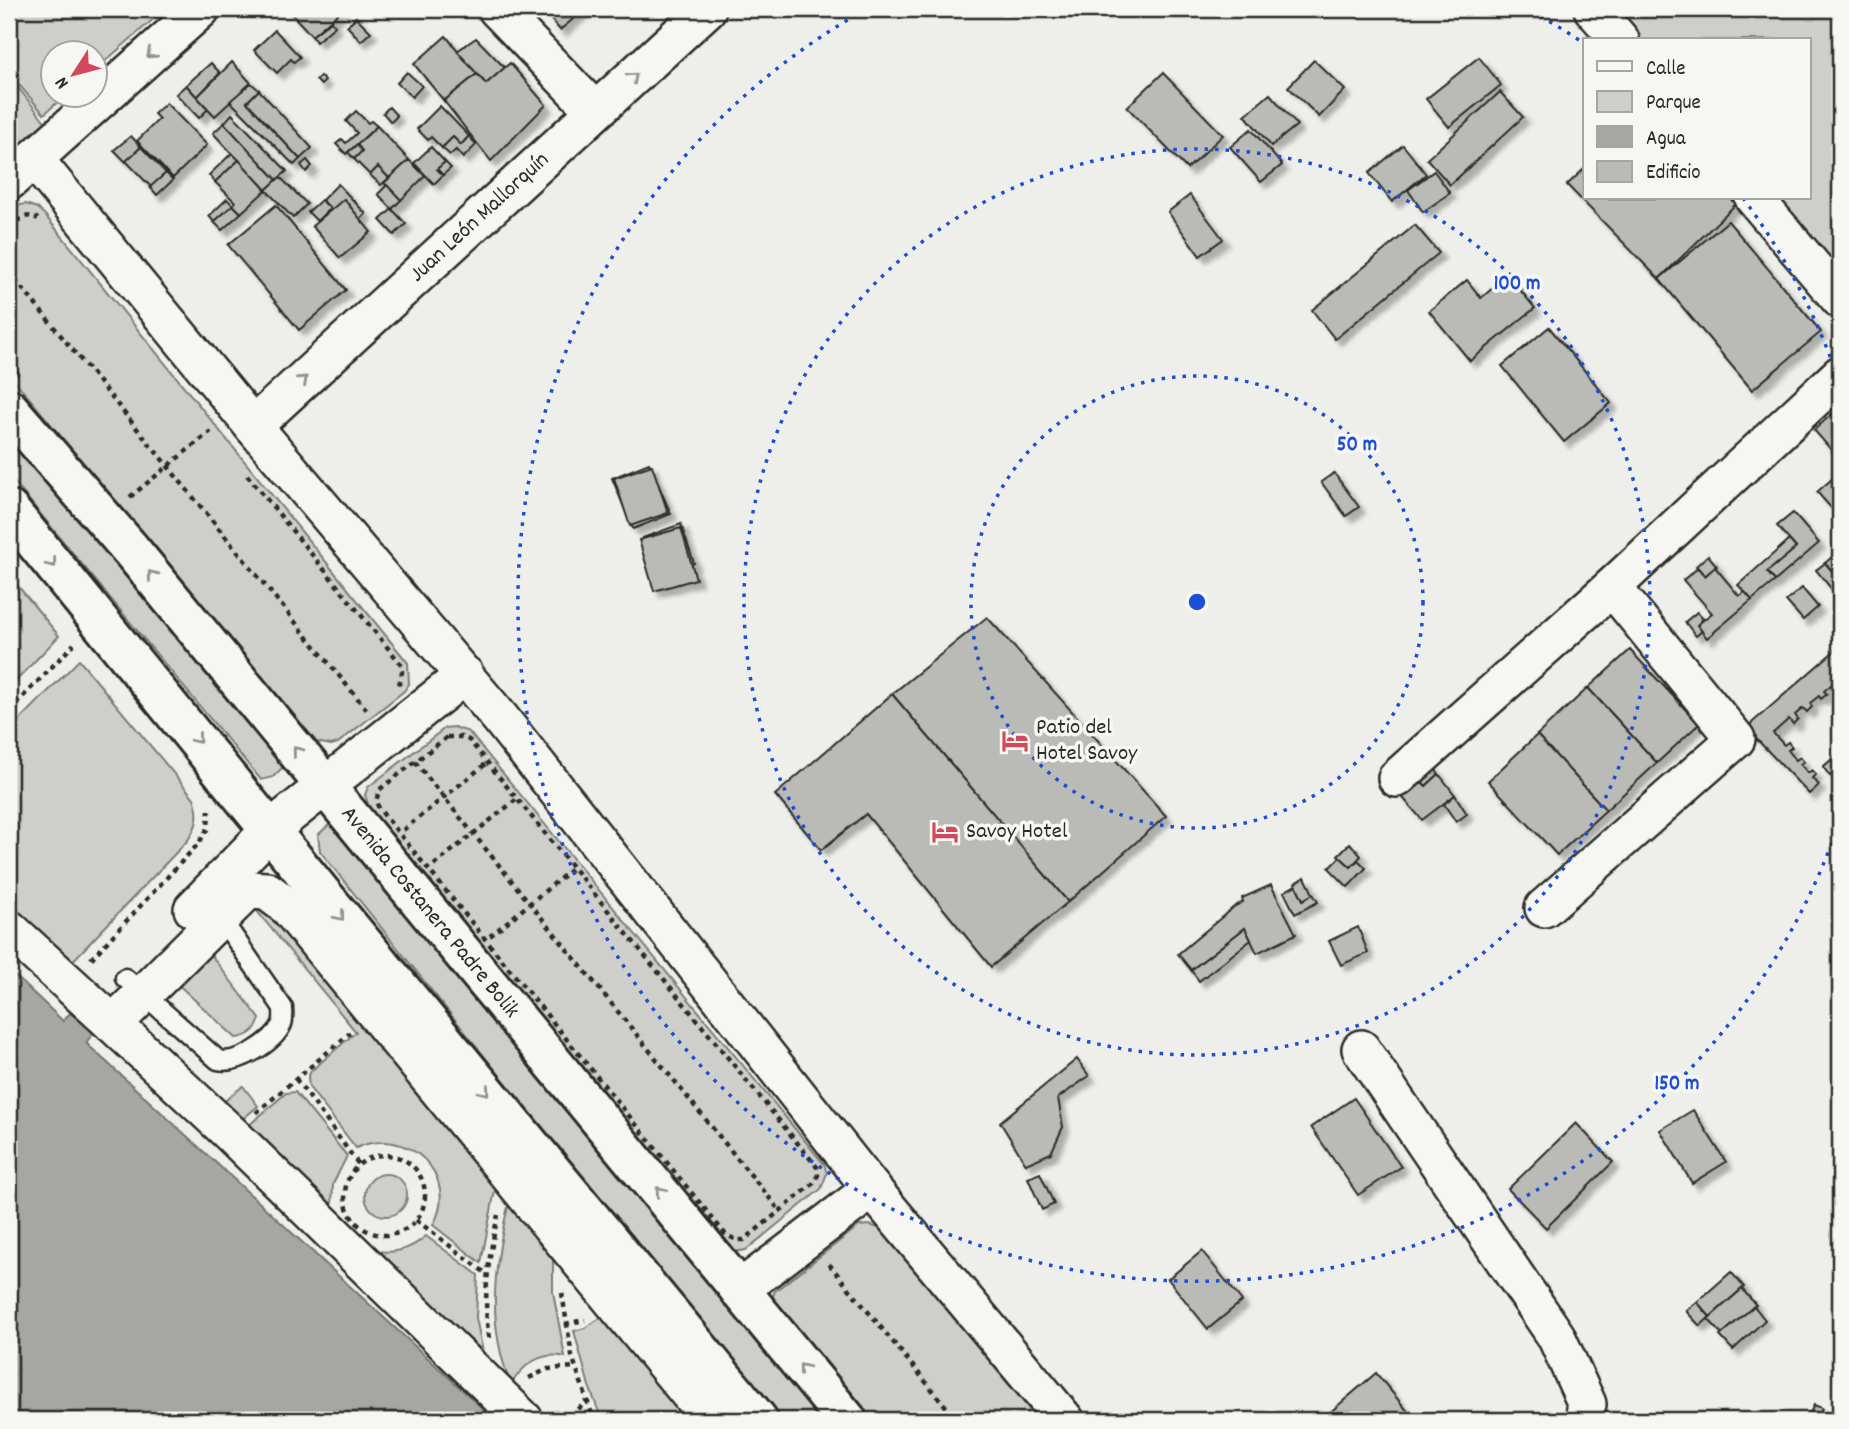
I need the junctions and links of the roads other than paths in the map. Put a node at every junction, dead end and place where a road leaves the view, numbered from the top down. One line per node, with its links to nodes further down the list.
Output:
1 (201, 9): 7 (street, one-way to 7)
2 (497, 9): 6 (street)
3 (707, 9): 6 (street, Juan León Mallorquín, one-way to 3)
4 (1593, 9): 5 (street)
5 (1617, 38)
6 (595, 111): 12 (street, Juan León Mallorquín, one-way to 6)
7 (22, 170): 12 (street)
8 (1756, 200): 9 (street)
9 (1840, 299)
10 (1840, 375): 14 (street)
11 (9, 409): 17 (main road, Avenida Costanera Padre Bolik, one-way to 11)
12 (253, 426): 15 (street)
13 (9, 510): 18 (main road, one-way to 18)
14 (1612, 587): 16 (street); 20 (street)
15 (465, 675): 17 (street); 25 (street)
16 (1397, 778)
17 (325, 787): 18 (street); 26 (main road, Avenida Costanera Padre Bolik, one-way to 17)
18 (271, 829): 19 (street); 29 (main road, one-way to 29)
19 (212, 907): 22 (street); 22 (lane); 28 (street)
20 (1544, 908)
21 (9, 929): 23 (street)
22 (134, 986): 23 (street)
23 (97, 1018): 27 (street)
24 (1361, 1049): 32 (street)
25 (872, 1189): 26 (street); 31 (street)
26 (739, 1290): 30 (main road, Avenida Costanera Padre Bolik, one-way to 26)
27 (515, 1411)
28 (711, 1420)
29 (758, 1420)
30 (847, 1420)
31 (1065, 1420)
32 (1584, 1420)

